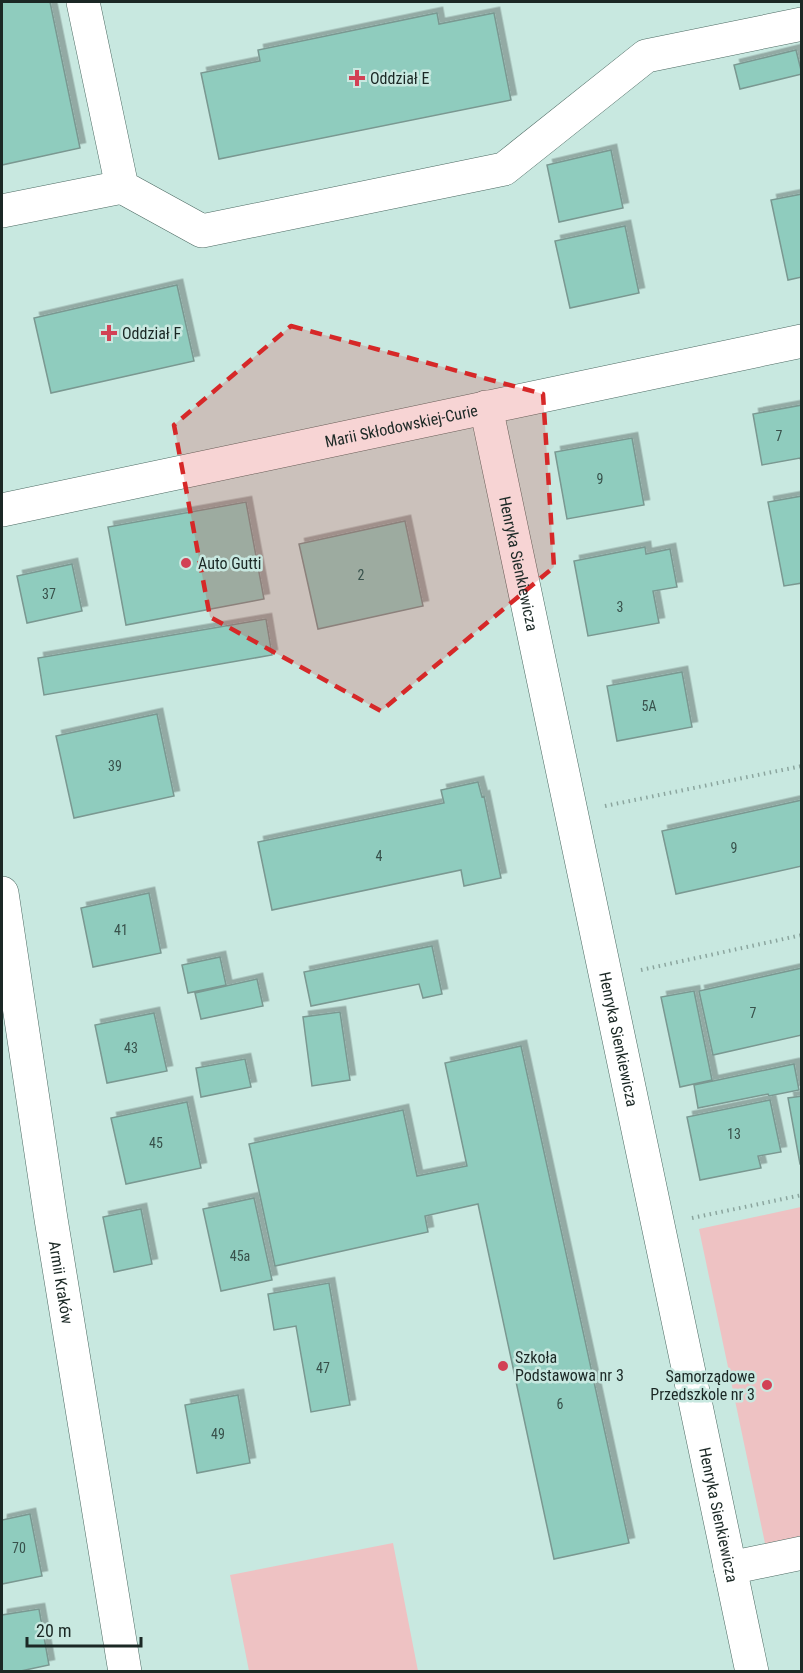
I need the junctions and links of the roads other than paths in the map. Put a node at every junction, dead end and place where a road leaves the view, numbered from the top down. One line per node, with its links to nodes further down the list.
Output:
1 (83, 2): 3 (street)
2 (801, 24): 3 (street)
3 (122, 187): 4 (street)
4 (2, 212)
5 (801, 341): 6 (street, Marii Skłodowskiej-Curie)
6 (486, 406): 7 (street, Marii Skłodowskiej-Curie); 10 (street, Henryka Sienkiewicza)
7 (2, 510)
8 (2, 893): 11 (street, Armii Kraków)
9 (801, 1553): 10 (street)
10 (730, 1568): 12 (street, Henryka Sienkiewicza)
11 (125, 1671)
12 (752, 1671)

